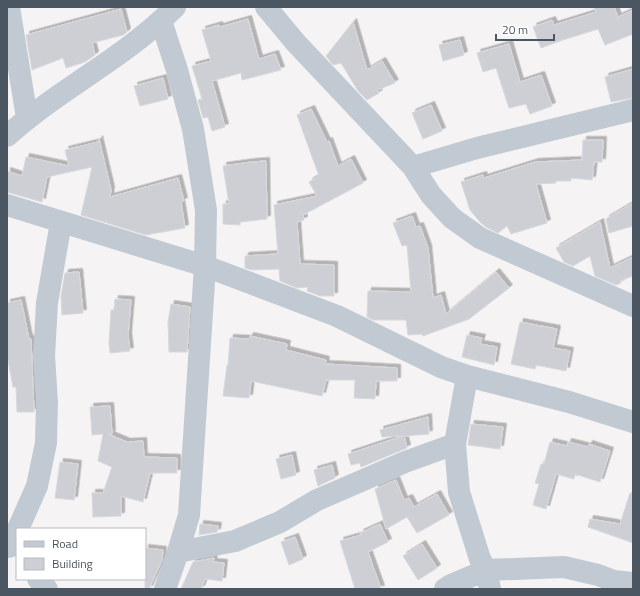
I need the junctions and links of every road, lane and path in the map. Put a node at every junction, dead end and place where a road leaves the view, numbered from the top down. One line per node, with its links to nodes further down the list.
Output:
1 (9, 7): 5 (street)
2 (266, 7): 7 (street)
3 (168, 14): 5 (street); 10 (street)
4 (633, 110): 7 (street)
5 (27, 118): 6 (street)
6 (7, 136)
7 (413, 167): 11 (street)
8 (7, 204): 9 (street)
9 (61, 222): 10 (street); 15 (street)
10 (205, 266): 12 (street); 16 (street)
11 (633, 306)
12 (467, 376): 13 (street); 14 (street)
13 (633, 422)
14 (455, 444): 16 (street); 17 (street)
15 (20, 528)
16 (178, 552): 21 (street)
17 (488, 579): 19 (street); 22 (street)
18 (39, 580): 20 (street)
19 (633, 583)
20 (47, 589)
21 (165, 589)
22 (445, 589)

